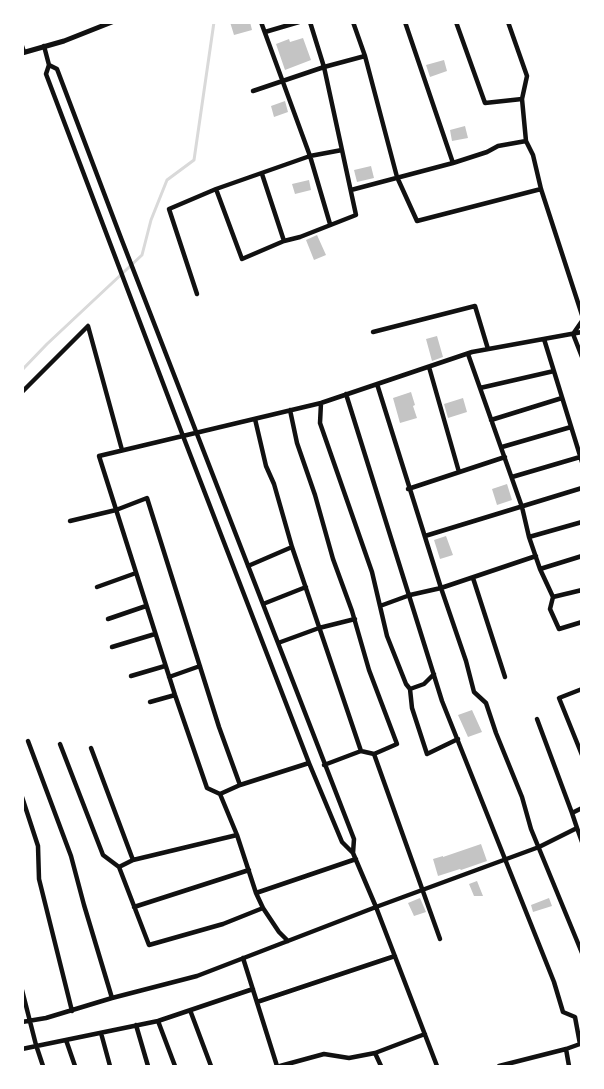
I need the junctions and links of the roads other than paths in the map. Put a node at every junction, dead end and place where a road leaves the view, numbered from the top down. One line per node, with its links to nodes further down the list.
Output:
1 (261, 22): 9 (street)
2 (299, 22): 9 (street)
3 (310, 22): 14 (street)
4 (353, 22): 12 (street)
5 (405, 22): 21 (street)
6 (456, 22): 17 (street)
7 (508, 22): 17 (street)
8 (111, 23): 10 (street)
9 (264, 32): 15 (street)
10 (44, 46): 11 (street); 13 (street)
11 (23, 50)
12 (365, 56): 14 (street); 23 (street)
13 (49, 65): 51 (street); 52 (street)
14 (324, 67): 15 (street); 19 (street)
15 (283, 81): 16 (street); 20 (street)
16 (253, 91)
17 (522, 99): 18 (street)
18 (526, 141): 21 (street); 25 (street)
19 (342, 150): 20 (street); 26 (street)
20 (310, 156): 22 (street); 27 (street)
21 (453, 163): 23 (street)
22 (261, 174): 24 (street); 28 (street)
23 (398, 177): 25 (street); 26 (street)
24 (216, 189): 28 (street); 29 (street)
25 (541, 189): 30 (street)
26 (351, 190): 27 (street)
27 (330, 224): 28 (street)
28 (284, 241)
29 (197, 294)
30 (582, 315)
31 (582, 321): 34 (street)
32 (373, 332): 36 (street)
33 (582, 332): 34 (street)
34 (573, 334): 35 (street); 38 (street)
35 (544, 339): 36 (street); 40 (street)
36 (488, 350): 37 (street)
37 (468, 354): 39 (street); 42 (street)
38 (582, 357)
39 (429, 367): 41 (street); 57 (street)
40 (554, 371): 42 (street); 45 (street)
41 (377, 384): 44 (street); 60 (street)
42 (480, 388): 49 (street)
43 (22, 392): 54 (street)
44 (346, 394): 46 (street); 78 (street)
45 (562, 398): 49 (street); 50 (street)
46 (321, 403): 47 (street); 82 (street)
47 (290, 410): 48 (street); 84 (street)
48 (255, 419): 51 (street); 67 (street)
49 (491, 420): 53 (street)
50 (571, 427): 53 (street); 56 (street)
51 (197, 432): 52 (street); 70 (street)
52 (183, 436): 54 (street); 108 (street)
53 (502, 447): 55 (street)
54 (122, 450): 62 (street)
55 (505, 457): 57 (street); 58 (street)
56 (581, 459): 58 (street)
57 (459, 472): 60 (street)
58 (512, 477): 61 (street)
59 (582, 488): 61 (street)
60 (409, 489): 65 (street)
61 (522, 507): 65 (street); 66 (street)
62 (116, 510): 63 (street); 72 (street); 91 (street)
63 (70, 521)
64 (582, 522): 66 (street)
65 (425, 536): 76 (street)
66 (529, 537): 68 (street)
67 (292, 547): 70 (street); 75 (street)
68 (536, 556): 71 (street); 73 (street)
69 (582, 556): 71 (street)
70 (248, 566): 80 (street)
71 (540, 569): 79 (street)
72 (136, 573): 74 (street); 81 (street)
73 (473, 578): 76 (street); 95 (street)
74 (97, 587)
75 (306, 587): 80 (street); 86 (street)
76 (441, 588): 78 (street); 118 (street)
77 (582, 590): 79 (street)
78 (410, 595): 82 (street); 92 (street)
79 (553, 597): 85 (street)
80 (263, 604): 88 (street)
81 (146, 606): 83 (street); 87 (street)
82 (380, 606): 96 (street)
83 (108, 619)
84 (355, 619): 86 (street); 106 (street)
85 (582, 622)
86 (319, 628): 88 (street); 105 (street)
87 (155, 634): 89 (street); 90 (street)
88 (278, 643): 109 (street)
89 (112, 647)
90 (165, 666): 93 (street); 94 (street)
91 (200, 666): 94 (street); 110 (street)
92 (434, 674): 96 (street); 101 (street)
93 (131, 676)
94 (169, 677): 98 (street)
95 (505, 677)
96 (410, 689): 101 (street)
97 (582, 689): 107 (street)
98 (174, 695): 99 (street); 111 (street)
99 (150, 702)
100 (537, 719): 114 (street)
101 (458, 739): 122 (street)
102 (28, 741): 137 (street)
103 (60, 744): 123 (street)
104 (91, 748): 121 (street)
105 (361, 751): 106 (street); 109 (street)
106 (374, 754): 125 (street)
107 (582, 755)
108 (309, 763): 110 (street); 119 (street)
109 (324, 765): 119 (street)
110 (240, 785): 111 (street)
111 (220, 794): 116 (street)
112 (22, 797): 140 (street)
113 (582, 808): 114 (street)
114 (572, 813): 115 (street)
115 (577, 828): 117 (street); 118 (street)
116 (237, 835): 121 (street); 124 (street)
117 (582, 842)
118 (539, 847): 122 (street); 132 (street)
119 (353, 853): 120 (street)
120 (356, 859): 126 (street); 128 (street)
121 (133, 860): 123 (street)
122 (506, 860): 125 (street); 142 (street)
123 (119, 867): 127 (street)
124 (249, 870): 126 (street); 127 (street)
125 (423, 890): 128 (street); 130 (street)
126 (256, 893): 129 (street)
127 (134, 907): 129 (street)
128 (376, 907): 131 (street); 133 (street)
129 (263, 908): 131 (street)
130 (441, 939)
131 (288, 941): 134 (street)
132 (582, 953)
133 (395, 956): 138 (street); 148 (street)
134 (243, 958): 135 (street); 137 (street)
135 (252, 989): 138 (street); 139 (street)
136 (22, 990): 143 (street)
137 (112, 998): 140 (street)
138 (257, 1002): 161 (street)
139 (190, 1010): 144 (street); 160 (street)
140 (72, 1011): 143 (street)
141 (582, 1015): 142 (street)
142 (575, 1017): 150 (street)
143 (30, 1020): 145 (street); 151 (street)
144 (158, 1021): 146 (street); 159 (street)
145 (22, 1022)
146 (136, 1026): 147 (street); 158 (street)
147 (101, 1033): 149 (street); 157 (street)
148 (425, 1034): 154 (street); 163 (street)
149 (66, 1040): 151 (street); 156 (street)
150 (581, 1044): 153 (street)
151 (36, 1046): 152 (street); 155 (street)
152 (22, 1049)
153 (566, 1049): 164 (street); 165 (street)
154 (375, 1053): 161 (street); 162 (street)
155 (43, 1066)
156 (75, 1066)
157 (110, 1066)
158 (148, 1066)
159 (175, 1066)
160 (212, 1066)
161 (279, 1066)
162 (381, 1066)
163 (437, 1066)
164 (499, 1066)
165 (569, 1066)

